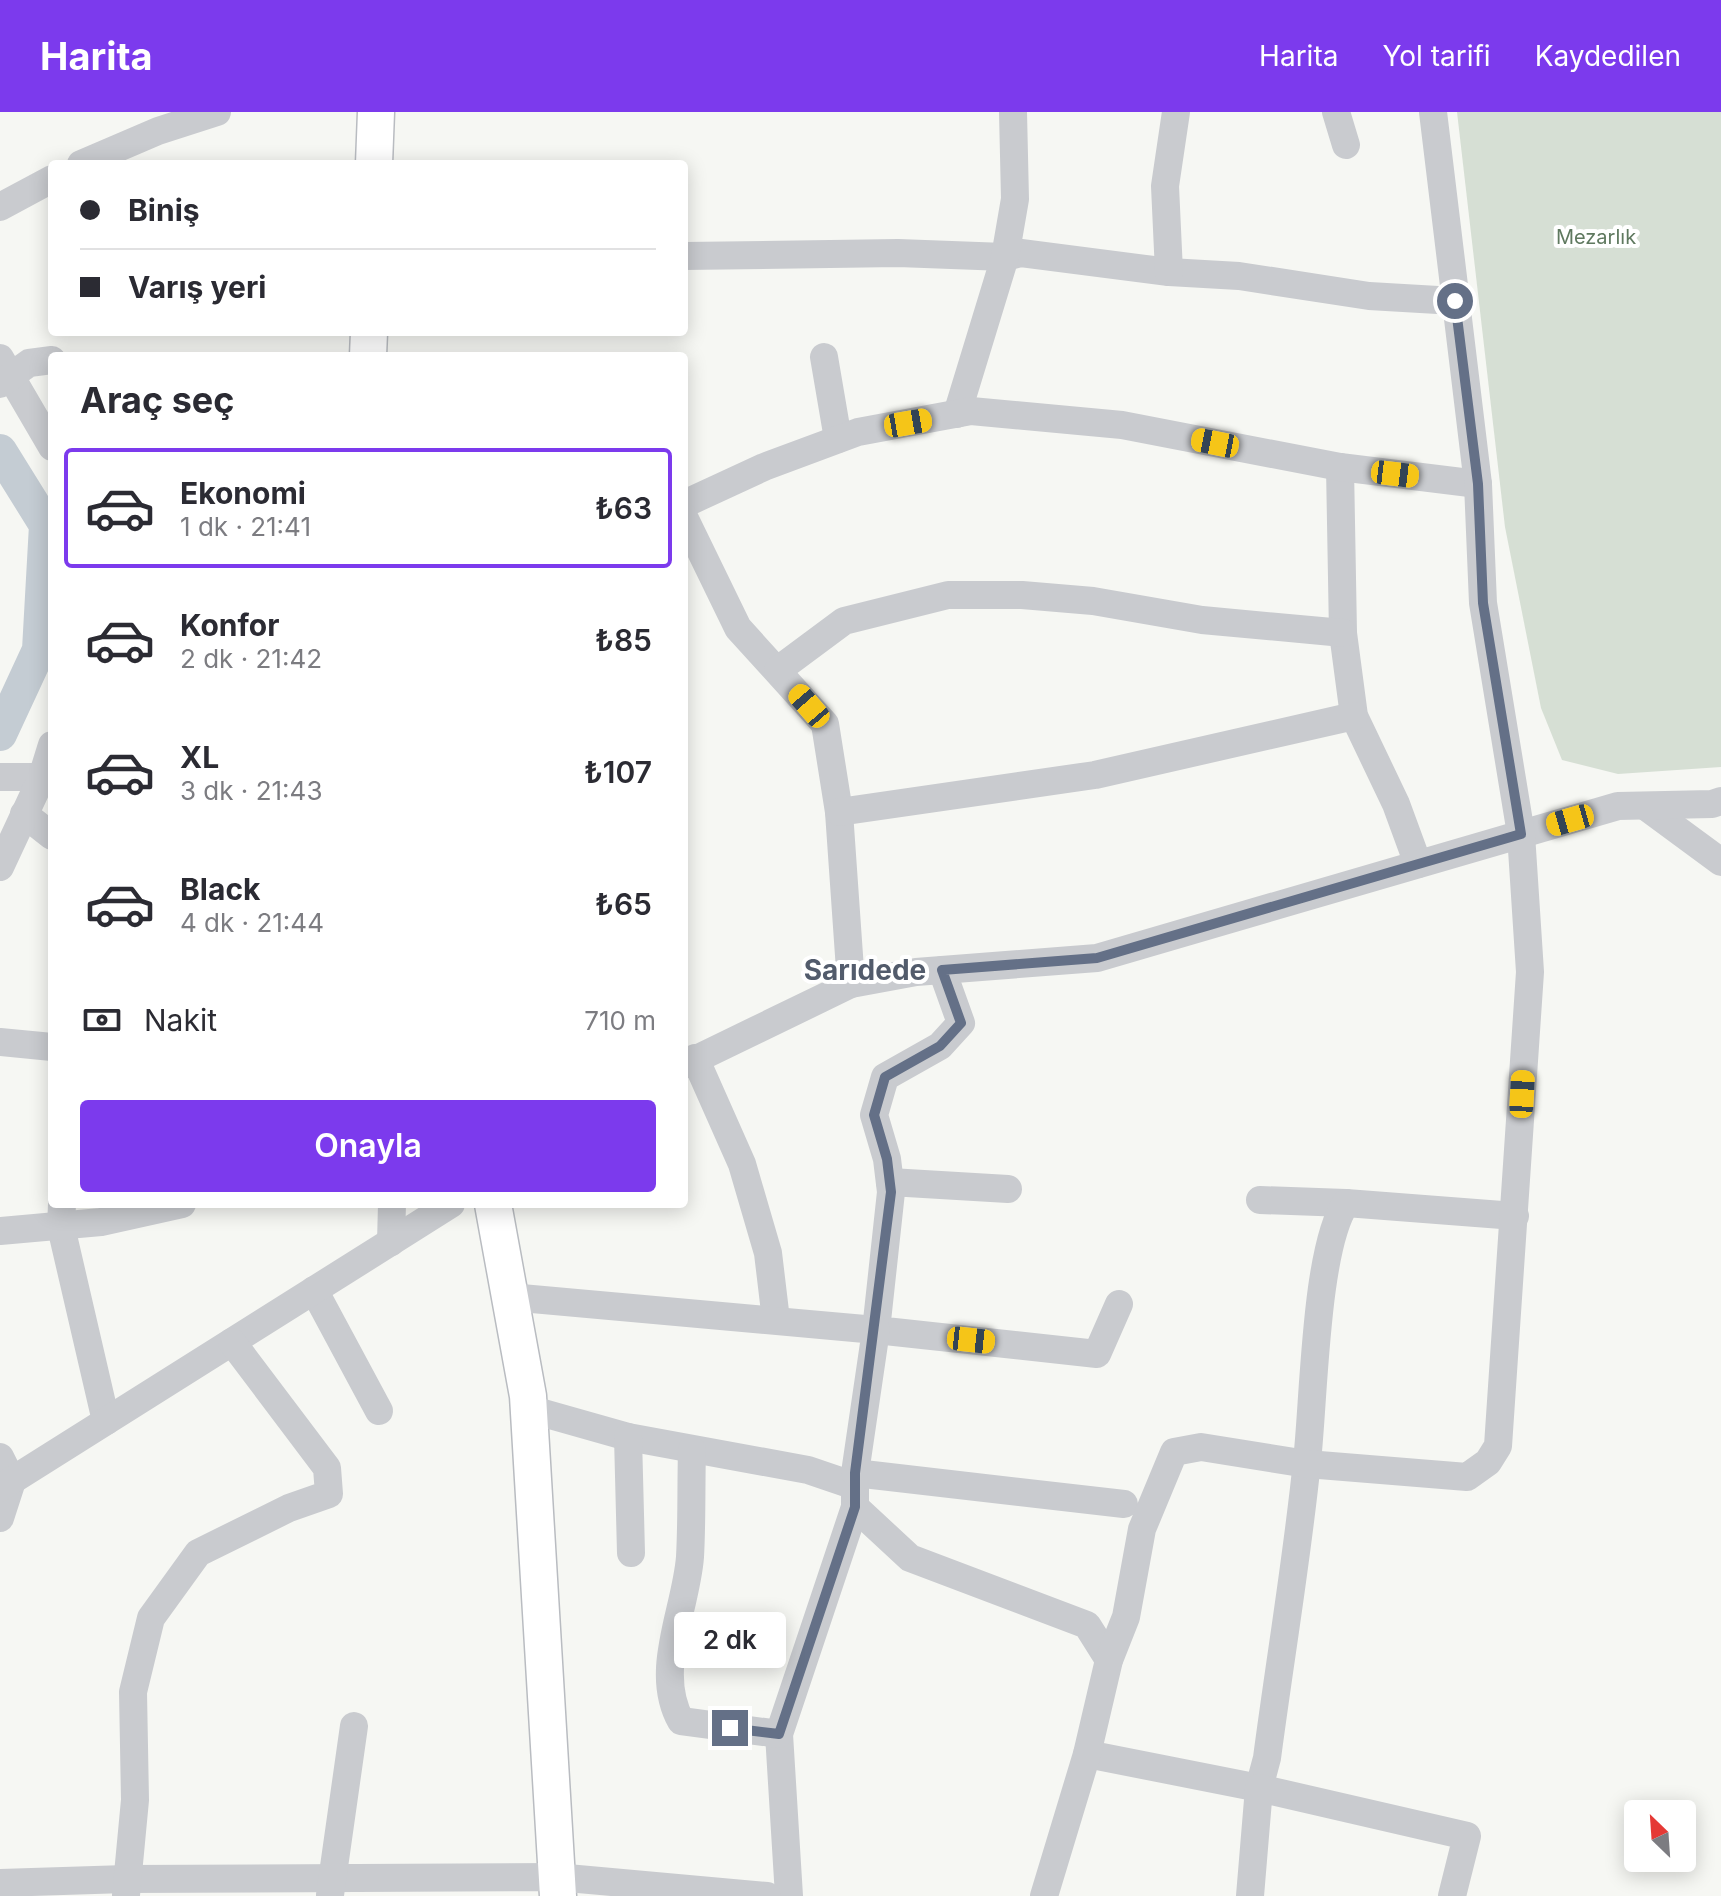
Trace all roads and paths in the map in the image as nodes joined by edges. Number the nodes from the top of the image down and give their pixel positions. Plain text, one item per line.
1 (217, 112) edge
2 (376, 112) edge
3 (1013, 112) edge
4 (1176, 112) edge
5 (1336, 112) edge
6 (1433, 112) edge
7 (1346, 145) dead end
8 (96, 160) edge
9 (374, 160) edge
10 (48, 181) edge
11 (0, 207) edge
12 (688, 256) edge
13 (1005, 257) junction
14 (1169, 272) junction
15 (1455, 301) junction
16 (824, 357) dead end
17 (48, 361) edge
18 (3, 372) edge
19 (957, 414) junction
20 (838, 439) junction
21 (48, 441) edge
22 (1340, 467) junction
23 (1478, 484) junction
24 (688, 502) edge
25 (688, 525) edge
26 (1343, 633) junction
27 (778, 670) junction
28 (1354, 716) junction
29 (0, 777) edge
30 (47, 777) edge
31 (1721, 801) edge
32 (1645, 806) junction
33 (839, 812) junction
34 (24, 814) junction
35 (48, 833) edge
36 (1521, 834) junction
37 (1721, 862) edge
38 (1418, 864) junction
39 (0, 867) edge
40 (942, 970) junction
41 (851, 984) junction
42 (0, 1042) edge
43 (48, 1047) edge
44 (690, 1062) edge
45 (890, 1182) junction
46 (1008, 1189) dead end
47 (1260, 1200) dead end
48 (1346, 1203) junction
49 (138, 1208) edge
50 (392, 1208) edge
51 (445, 1208) edge
52 (494, 1208) edge
53 (62, 1215) edge
54 (1515, 1216) junction
55 (0, 1231) edge
56 (391, 1242) junction
57 (314, 1290) junction
58 (510, 1297) junction
59 (1119, 1304) dead end
60 (776, 1320) junction
61 (876, 1330) junction
62 (232, 1342) junction
63 (529, 1409) junction
64 (379, 1411) dead end
65 (106, 1421) junction
66 (628, 1437) junction
67 (692, 1450) junction
68 (1307, 1464) junction
69 (4, 1475) edge
70 (855, 1489) junction
71 (1124, 1504) dead end
72 (0, 1518) edge
73 (631, 1553) dead end
74 (1109, 1660) junction
75 (354, 1726) dead end
76 (779, 1734) junction
77 (1087, 1754) junction
78 (1259, 1788) junction
79 (0, 1883) edge
80 (332, 1887) edge
81 (557, 1887) edge
82 (126, 1888) edge
83 (767, 1896) edge
84 (789, 1896) edge
85 (1044, 1896) edge
86 (1250, 1896) edge
87 (1452, 1896) edge

1 - 8 street
2 - 9 main road
3 - 13 street
4 - 14 street
5 - 7 street
6 - 15 street
10 - 11 street
12 - 13 street
13 - 14 street
13 - 19 street
14 - 15 street
15 - 23 street
16 - 20 street
17 - 18 street
18 - 21 street
19 - 20 street
19 - 22 street
20 - 24 street
22 - 23 street
22 - 26 street
23 - 36 street
25 - 27 street
26 - 27 street
26 - 28 street
27 - 33 street
28 - 33 street
28 - 38 street
29 - 30 street
30 - 34 street
31 - 32 street
32 - 36 street
32 - 37 street
33 - 41 street
34 - 35 street
34 - 39 street
36 - 38 street
36 - 54 street
38 - 40 street
40 - 41 street
40 - 45 street
41 - 44 street
42 - 43 street
44 - 60 street
45 - 46 street
45 - 61 street
47 - 48 street
48 - 54 street
48 - 68 street
49 - 53 street
50 - 56 street
51 - 56 street
52 - 58 main road
53 - 55 street
53 - 65 street
54 - 68 street
56 - 57 street
57 - 62 street
57 - 64 street
58 - 60 street
58 - 63 main road
59 - 61 street
60 - 61 street
61 - 70 street
62 - 65 street
62 - 82 street
63 - 66 street
63 - 81 main road
65 - 69 street
66 - 67 street
66 - 73 street
67 - 70 street
67 - 76 street
68 - 74 street
68 - 78 street
69 - 72 street
70 - 71 street
70 - 74 street
70 - 76 street
74 - 77 street
75 - 80 street
76 - 84 street
77 - 78 street
77 - 85 street
78 - 86 street
78 - 87 street
79 - 82 street
80 - 81 street
80 - 82 street
81 - 83 street

